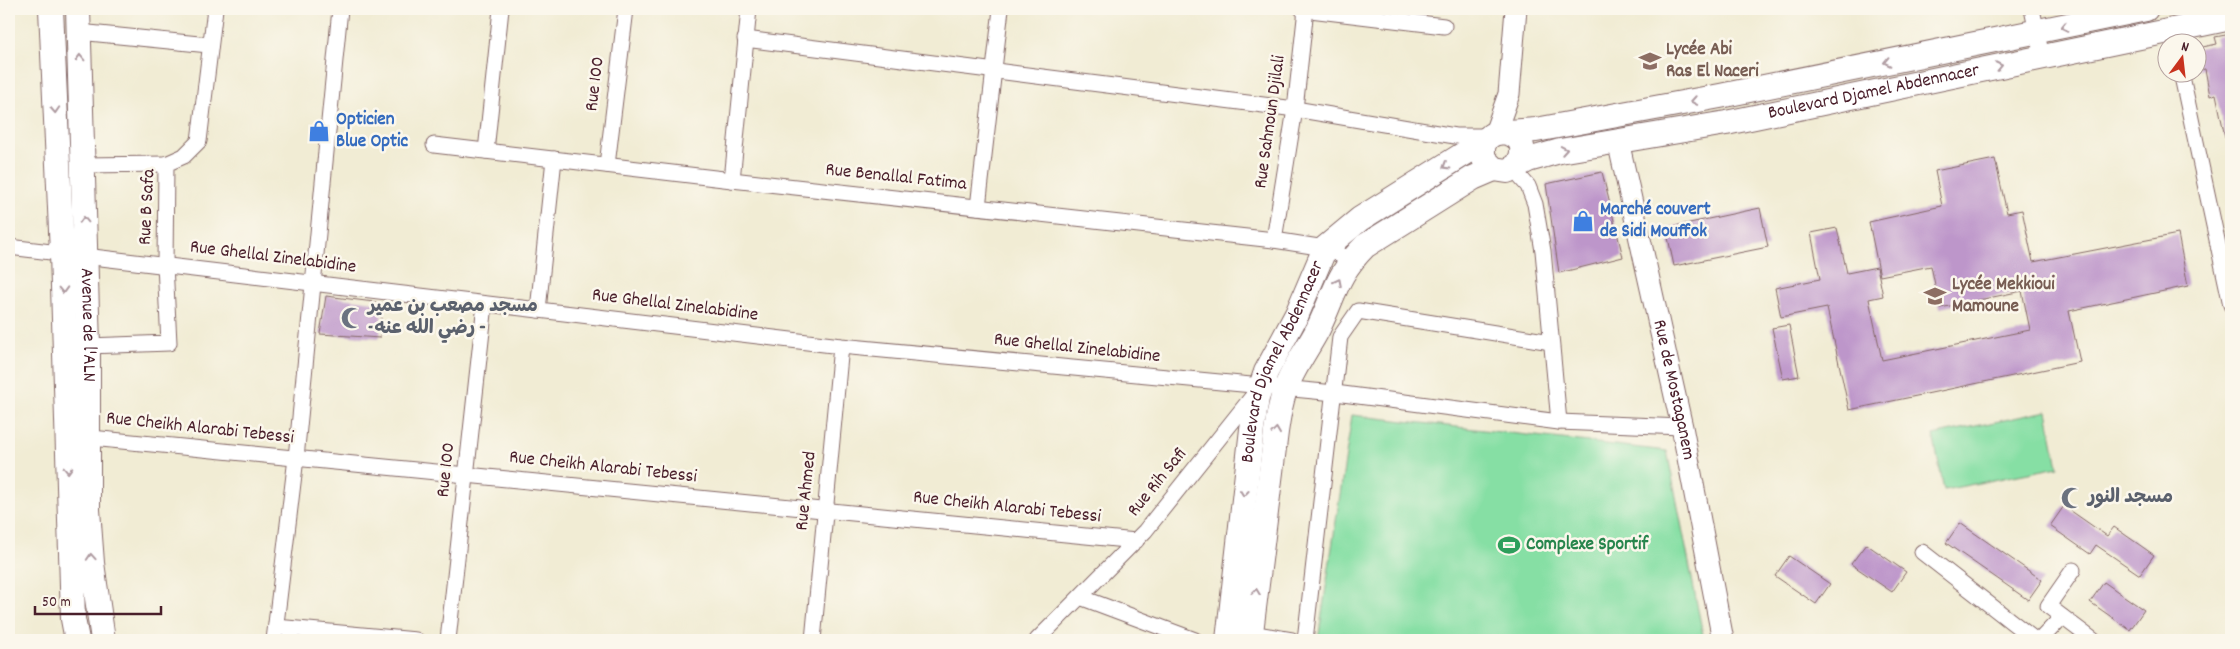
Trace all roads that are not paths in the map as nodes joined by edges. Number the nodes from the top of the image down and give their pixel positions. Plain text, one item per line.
1 (51, 9) edge
2 (215, 9) edge
3 (340, 9) edge
4 (501, 9) edge
5 (626, 9) edge
6 (749, 9) edge
7 (1001, 9) edge
8 (1302, 9) edge
9 (1306, 9) edge
10 (1516, 9) edge
11 (2032, 9) edge
12 (2146, 9) edge
13 (2231, 18) edge
14 (78, 20) edge
15 (1444, 26) dead end
16 (2182, 27) edge
17 (2036, 33) junction
18 (745, 39) junction
19 (209, 45) junction
20 (1930, 54) junction
21 (2042, 57) junction
22 (994, 71) junction
23 (1821, 76) junction
24 (1935, 80) junction
25 (2183, 82) edge
26 (1772, 86) junction
27 (1720, 96) junction
28 (1829, 102) junction
29 (1295, 109) junction
30 (1777, 113) junction
31 (1726, 123) junction
32 (1502, 136) junction
33 (1618, 141) junction
34 (434, 145) dead end
35 (486, 151) junction
36 (554, 159) junction
37 (166, 164) junction
38 (606, 165) junction
39 (82, 166) junction
40 (1508, 167) junction
41 (732, 180) junction
42 (978, 207) junction
43 (1274, 240) junction
44 (9, 247) edge
45 (1325, 248) junction
46 (62, 253) junction
47 (85, 256) junction
48 (1351, 260) junction
49 (165, 265) junction
50 (314, 283) junction
51 (485, 304) junction
52 (2231, 304) edge
53 (538, 310) junction
54 (1552, 342) junction
55 (88, 346) junction
56 (841, 346) junction
57 (1260, 387) junction
58 (1285, 390) junction
59 (1335, 393) junction
60 (1559, 422) junction
61 (1682, 427) junction
62 (78, 437) junction
63 (296, 458) junction
64 (466, 475) junction
65 (825, 510) junction
66 (1136, 541) junction
67 (1922, 552) dead end
68 (2073, 570) dead end
69 (1080, 597) junction
70 (2062, 617) junction
71 (275, 633) edge
72 (1251, 636) edge
73 (77, 640) edge
74 (103, 640) edge
75 (416, 640) edge
76 (448, 640) edge
77 (812, 640) edge
78 (1037, 640) edge
79 (1194, 640) edge
80 (1228, 640) edge
81 (1292, 640) edge
82 (1305, 640) edge
83 (1724, 640) edge
84 (2035, 640) edge
85 (2040, 640) edge
86 (2093, 640) edge

1 -> 46 main road, Avenue de l'ALN
2 - 19 street, Rue B Safa
3 - 50 street
4 - 35 street
5 - 38 street, Rue 100
6 - 18 street
7 - 22 street
8 - 9 street
9 - 15 street
9 - 29 street, Rue Sahnoun Djilali
10 - 32 street
11 - 17 street
12 -> 17 main road, Boulevard Djamel Abdennacer
13 - 16 main road, Boulevard Djamel Abdennacer
14 - 19 street
39 -> 14 main road, Avenue de l'ALN
16 - 21 main road, Boulevard Djamel Abdennacer
17 - 20 main road, Boulevard Djamel Abdennacer
17 - 21 street
18 - 22 street
18 - 41 street
19 - 37 street, Rue B Safa
20 -> 23 main road, Boulevard Djamel Abdennacer
20 - 24 main road
24 -> 21 main road, Boulevard Djamel Abdennacer
22 - 29 street
22 - 42 street
23 - 26 main road, Boulevard Djamel Abdennacer
23 - 28 main road
24 - 28 main road, Boulevard Djamel Abdennacer
25 - 52 street
26 - 27 main road, Boulevard Djamel Abdennacer
26 - 30 main road
27 - 31 main road
27 -> 32 main road, Boulevard Djamel Abdennacer
28 - 30 main road, Boulevard Djamel Abdennacer
29 - 32 street
29 - 43 street, Rue Sahnoun Djilali
30 - 31 main road, Boulevard Djamel Abdennacer
31 - 33 main road, Boulevard Djamel Abdennacer
32 - 40 main road
32 - 40 main road
32 -> 45 main road, Boulevard Djamel Abdennacer
40 -> 33 main road, Boulevard Djamel Abdennacer
33 - 61 street, Rue de Mostaganem
34 - 35 street, Rue Benallal Fatima
35 - 36 street, Rue Benallal Fatima
36 - 38 street, Rue Benallal Fatima
36 - 53 street
37 - 39 street
37 - 49 street, Rue B Safa
38 - 41 street, Rue Benallal Fatima
47 -> 39 main road, Avenue de l'ALN
40 - 48 main road, Boulevard Djamel Abdennacer
40 - 54 street
41 - 42 street, Rue Benallal Fatima
42 - 43 street, Rue Benallal Fatima
43 - 45 street, Rue Benallal Fatima
44 - 46 street, Rue Ghellal Zinelabidine
45 - 48 street, Rue Benallal Fatima
45 - 57 main road, Boulevard Djamel Abdennacer
46 - 47 street, Rue Ghellal Zinelabidine
46 -> 62 main road, Avenue de l'ALN
47 - 49 street, Rue Ghellal Zinelabidine
47 - 55 main road, Avenue de l'ALN
58 -> 48 main road, Boulevard Djamel Abdennacer
49 - 50 street, Rue Ghellal Zinelabidine
49 - 55 street, Rue B Safa
50 - 51 street, Rue Ghellal Zinelabidine
50 - 63 street
51 - 53 street, Rue Ghellal Zinelabidine
51 - 64 street, Rue 100
53 - 56 street, Rue Ghellal Zinelabidine
54 - 59 street
54 - 60 street
55 - 62 main road, Avenue de l'ALN
56 - 57 street, Rue Ghellal Zinelabidine
56 - 65 street, Rue Ahmed
57 - 58 street, Rue Ghellal Zinelabidine
57 - 66 street, Rue Rih Safi
57 -> 80 main road, Boulevard Djamel Abdennacer
58 - 59 street, Rue Ghellal Zinelabidine
72 -> 58 main road, Boulevard Djamel Abdennacer
59 - 60 street, Rue Ghellal Zinelabidine
59 - 82 street
60 - 61 street, Rue Ghellal Zinelabidine
61 - 83 street, Rue de Mostaganem
62 - 63 street, Rue Cheikh Alarabi Tebessi
62 -> 73 main road, Avenue de l'ALN
74 -> 62 main road, Avenue de l'ALN
63 - 64 street, Rue Cheikh Alarabi Tebessi
63 - 71 street
64 - 65 street, Rue Cheikh Alarabi Tebessi
64 - 76 street, Rue 100
65 - 66 street, Rue Cheikh Alarabi Tebessi
65 - 77 street, Rue Ahmed
66 - 69 street, Rue Rih Safi
67 - 84 street
68 - 70 street
69 - 78 street, Rue Rih Safi
69 - 79 street
70 - 85 street
70 - 86 street
71 - 75 street
72 - 81 street

